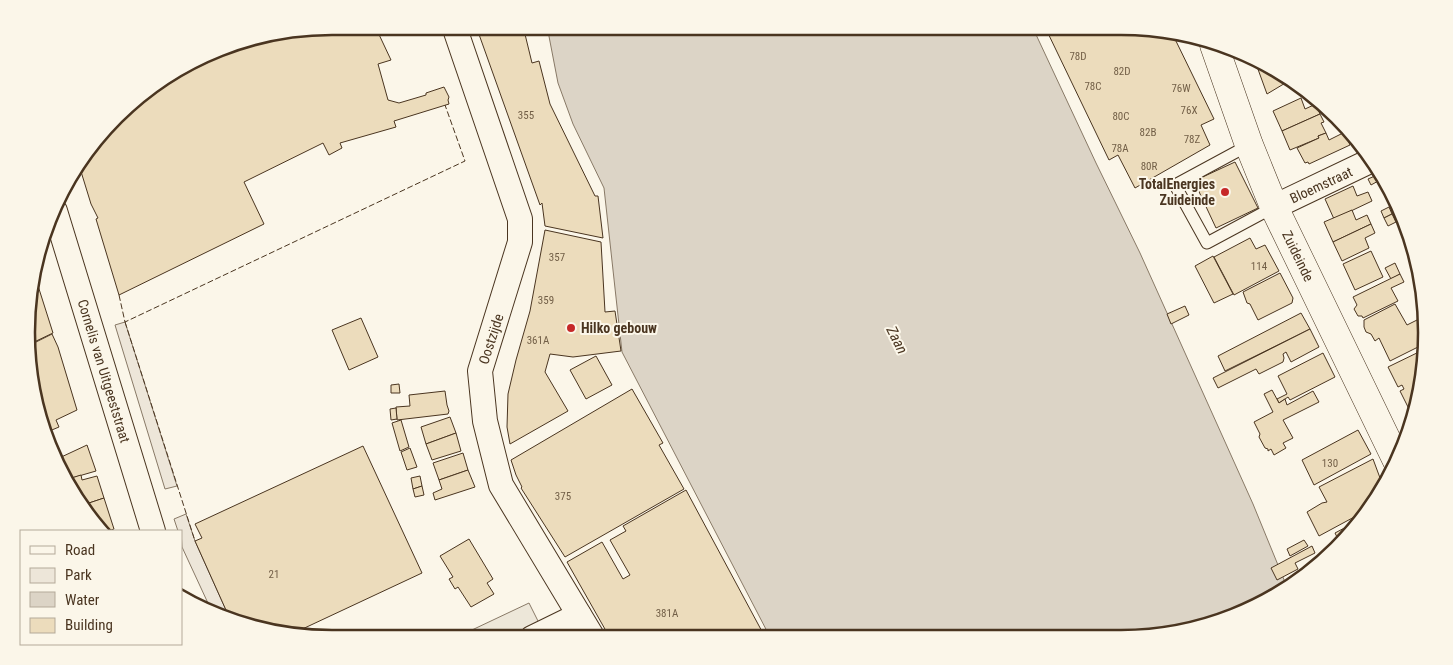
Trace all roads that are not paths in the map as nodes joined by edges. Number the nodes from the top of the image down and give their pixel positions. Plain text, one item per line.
1 (457, 35) edge
2 (1216, 51) edge
3 (1249, 145) junction
4 (1365, 163) edge
5 (1274, 207) junction
6 (58, 218) edge
7 (1392, 452) edge
8 (152, 530) edge
9 (579, 614) junction
10 (548, 630) edge
11 (588, 630) edge

1 - 9 street, Oostzijde
2 - 3 street, Zuideinde
3 - 5 street, Zuideinde
3 - 5 lane
4 - 5 street, Bloemstraat
5 - 7 street, Zuideinde
6 - 8 street, Cornelis van Uitgeeststraat
9 - 10 street
9 - 11 street, Oostzijde

